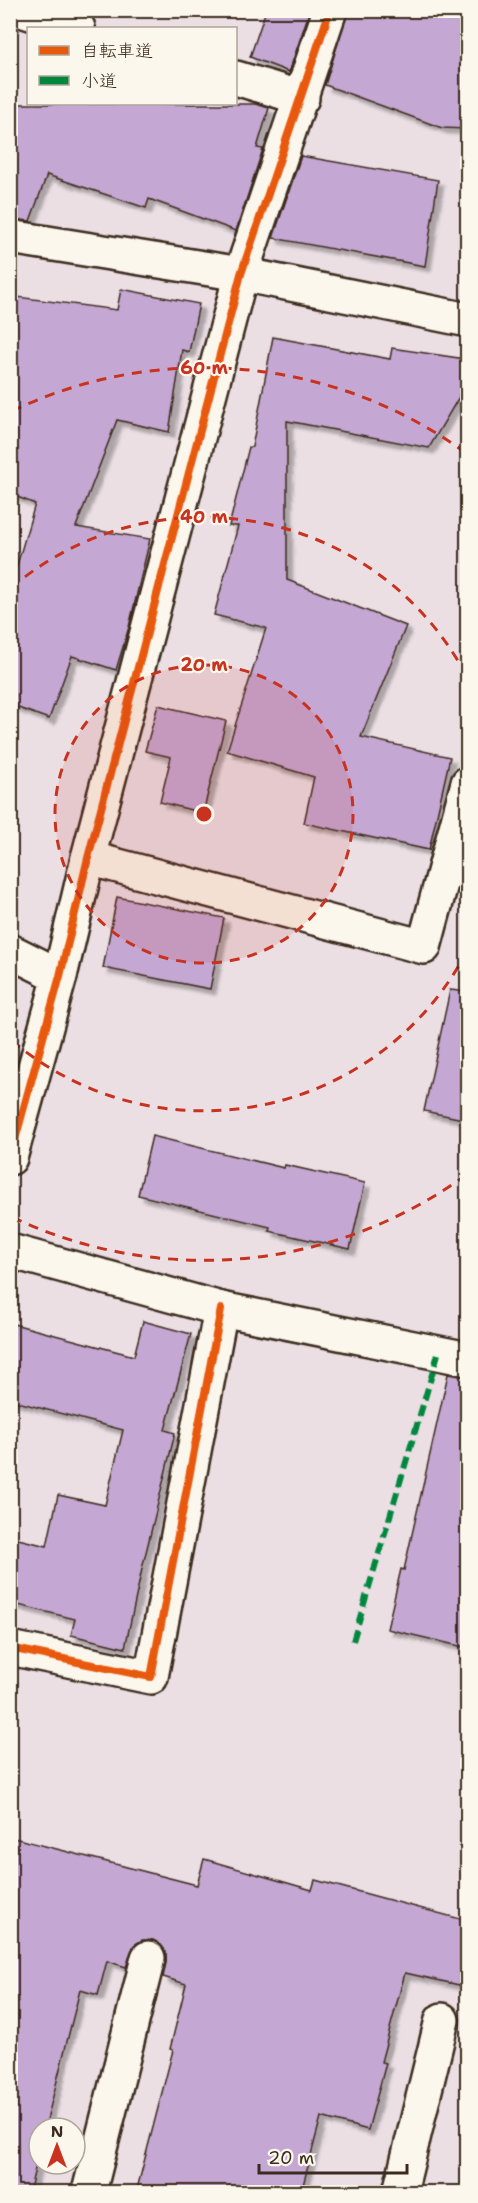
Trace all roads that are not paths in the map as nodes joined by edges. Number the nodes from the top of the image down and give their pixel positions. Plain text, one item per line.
1 (20, 10) edge
2 (330, 10) edge
3 (75, 27) edge
4 (10, 32) edge
5 (237, 78) edge
6 (302, 98) junction
7 (10, 237) edge
8 (241, 274) junction
9 (468, 320) edge
10 (468, 783) edge
11 (88, 858) junction
12 (10, 951) edge
13 (60, 976) junction
14 (10, 1158) edge
15 (10, 1251) edge
16 (221, 1309) junction
17 (468, 1359) edge
18 (10, 1648) edge
19 (148, 1958) dead end
20 (442, 2020) dead end
21 (89, 2193) edge
22 (400, 2193) edge

1 - 3 street
1 - 4 street
2 - 6 street
5 - 6 street
6 - 8 street
7 - 8 street
8 - 9 street
8 - 11 street
10 - 11 street
11 - 13 street
12 - 13 street
13 - 14 street
15 - 16 street
16 - 17 street
16 - 18 street
19 - 21 street
20 - 22 street

